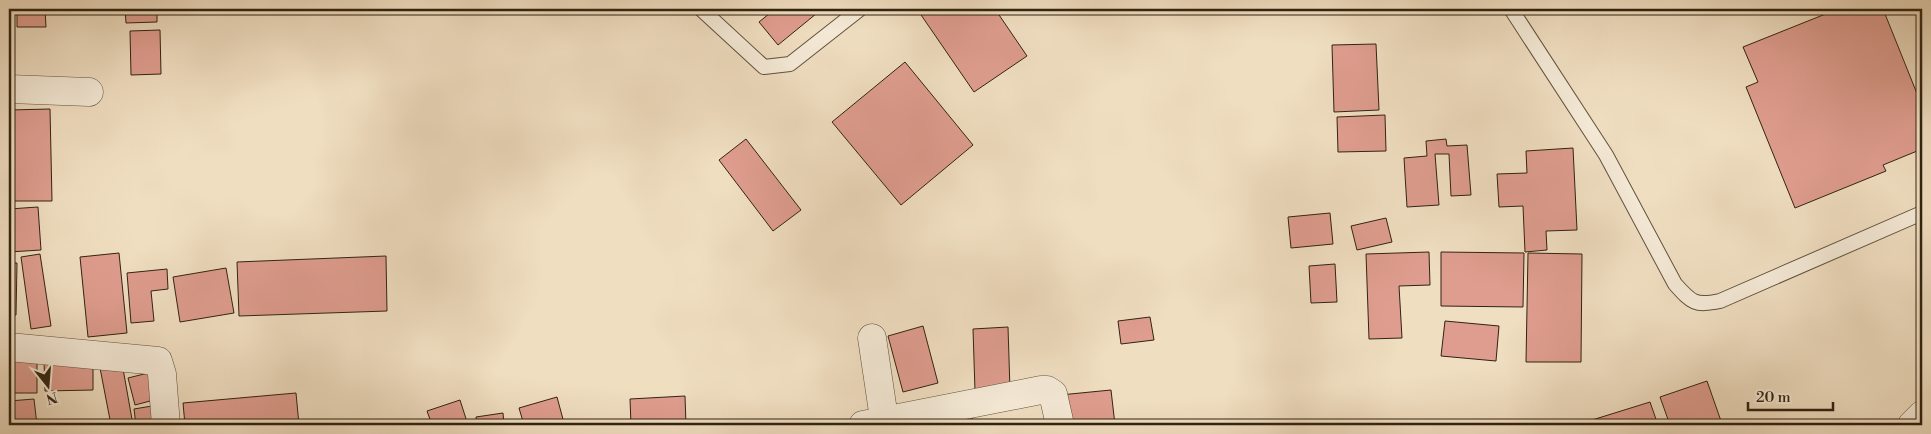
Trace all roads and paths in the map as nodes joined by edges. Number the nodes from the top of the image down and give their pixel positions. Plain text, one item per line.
1 (701, 9) edge
2 (860, 9) edge
3 (1511, 9) edge
4 (9, 90) edge
5 (89, 92) dead end
6 (1922, 213) edge
7 (872, 338) dead end
8 (9, 347) edge
9 (1922, 415) edge
10 (877, 424) edge
11 (166, 425) edge
12 (1060, 425) edge
13 (1912, 425) edge

1 - 2 lane
3 - 6 lane
4 - 5 street
7 - 10 street
8 - 11 street
9 - 13 street
10 - 12 street

